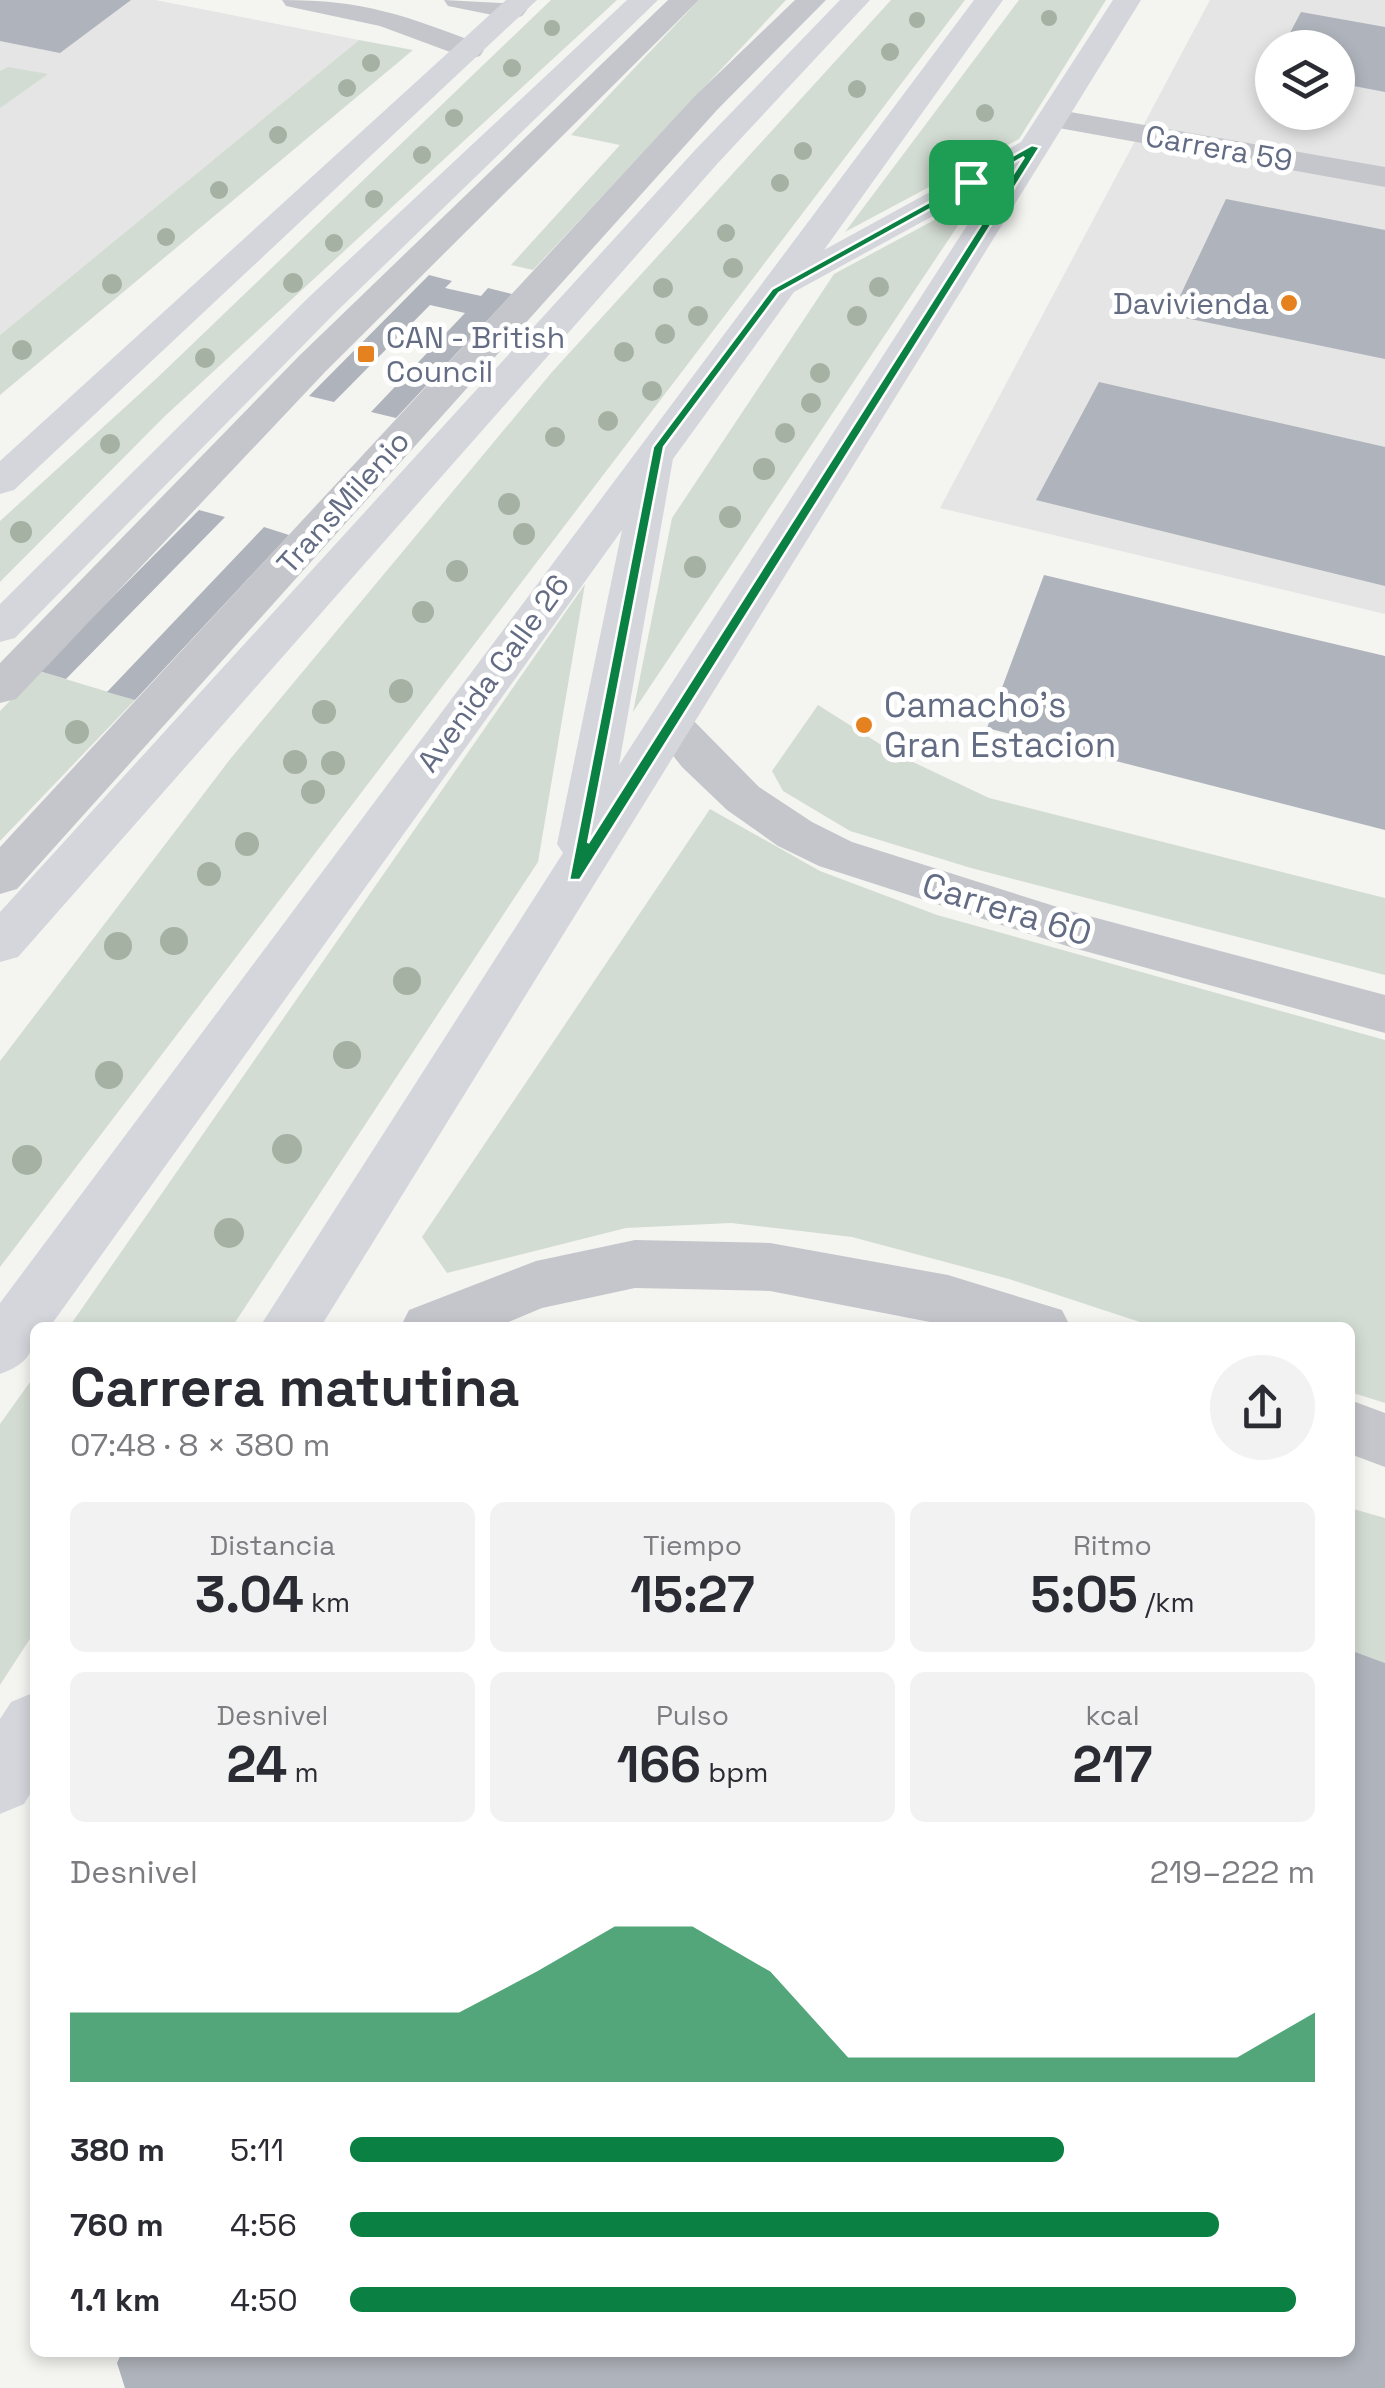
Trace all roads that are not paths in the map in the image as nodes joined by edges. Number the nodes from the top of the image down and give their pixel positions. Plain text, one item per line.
1 (296, 0) edge
2 (458, 0) edge
3 (644, 0) edge
4 (685, 0) edge
5 (812, 0) edge
6 (856, 0) edge
7 (990, 0) edge
8 (1127, 0) edge
9 (517, 5) edge
10 (469, 50) junction
11 (1044, 132) junction
12 (1385, 177) edge
13 (776, 291) junction
14 (89, 400) junction
15 (0, 445) edge
16 (658, 447) junction
17 (0, 482) edge
18 (0, 628) edge
19 (0, 689) edge
20 (670, 724) junction
21 (574, 876) junction
22 (0, 877) edge
23 (0, 944) edge
24 (1385, 1014) edge
25 (292, 1322) edge
26 (445, 1322) edge
27 (1023, 1322) edge
28 (0, 1349) edge
29 (1355, 1430) edge
30 (1385, 1440) edge
31 (30, 1733) edge
32 (0, 1780) edge

1 - 10 street
2 - 9 street
3 - 18 main road
4 - 19 street
5 - 22 street, TransMilenio
6 - 23 main road
7 - 13 main road, Avenida Calle 26
8 - 11 main road
9 - 10 main road
10 - 14 main road
11 - 12 street, Carrera 59
11 - 13 main road
11 - 20 main road
13 - 16 main road, Avenida Calle 26
14 - 15 main road
14 - 17 main road
16 - 21 main road
16 - 28 main road, Avenida Calle 26
20 - 21 main road
20 - 24 street, Carrera 60
21 - 25 main road
26 - 27 street
29 - 30 street
31 - 32 main road

